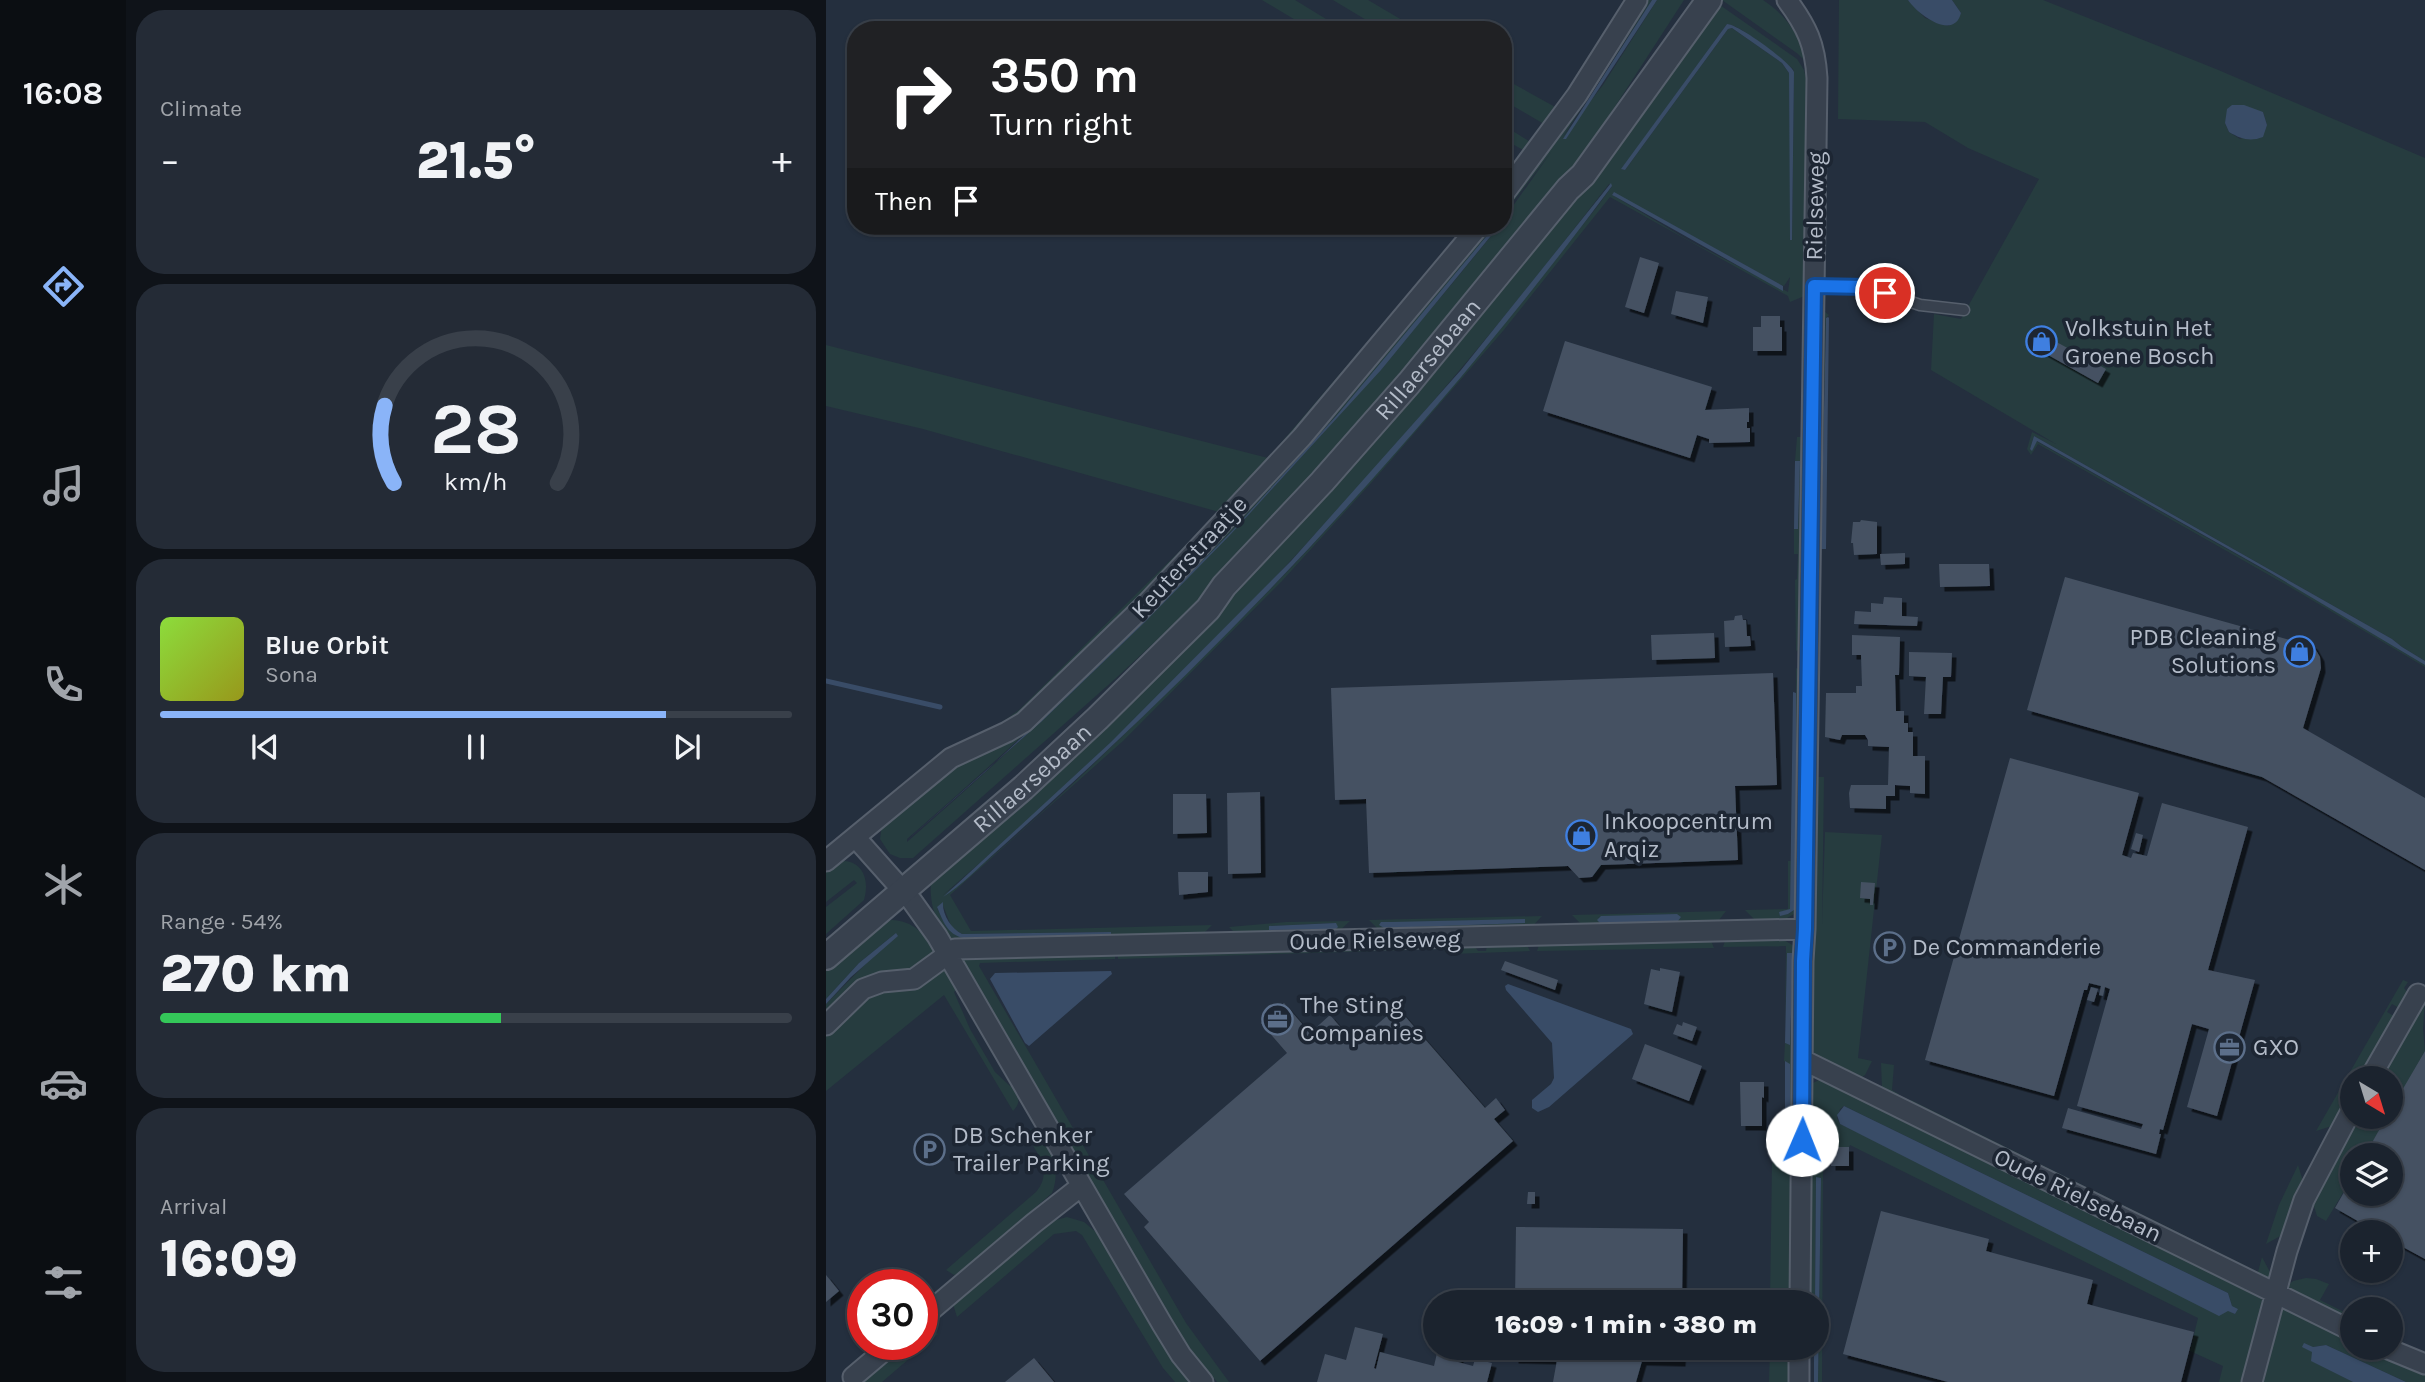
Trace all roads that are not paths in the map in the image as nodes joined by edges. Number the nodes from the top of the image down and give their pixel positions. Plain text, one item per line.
1 (1637, 0) edge
2 (1690, 0) edge
3 (1709, 0) edge
4 (1787, 0) edge
5 (1512, 183) edge
6 (1568, 189) junction
7 (1471, 235) edge
8 (1814, 286) junction
9 (1964, 310) dead end
10 (855, 837) junction
11 (826, 861) edge
12 (899, 887) junction
13 (1805, 929) junction
14 (826, 937) edge
15 (946, 953) junction
16 (826, 957) edge
17 (2418, 994) dead end
18 (826, 1026) edge
19 (1803, 1060) junction
20 (2377, 1066) edge
21 (2341, 1129) edge
22 (1080, 1187) junction
23 (1800, 1290) edge
24 (2276, 1293) junction
25 (938, 1304) edge
26 (2340, 1325) edge
27 (2403, 1355) edge
28 (873, 1360) edge
29 (1799, 1360) edge
30 (2425, 1364) edge
31 (853, 1377) dead end
32 (1203, 1382) edge
33 (1799, 1382) edge
34 (2252, 1382) edge

1 - 5 street
2 - 6 street, Rillaersebaan
3 - 6 street, Rillaersebaan
4 - 8 street, Rielseweg
6 - 12 street, Rillaersebaan
7 - 10 street, Keuterstraatje
8 - 9 lane
8 - 13 street, Rielseweg
10 - 11 street, Keuterstraatje
10 - 12 street
12 - 14 street, Rillaersebaan
12 - 15 street
12 - 16 street, Rillaersebaan
13 - 15 street, Oude Rielseweg
13 - 19 street, Rielseweg
15 - 18 street
15 - 22 street
17 - 20 street
19 - 23 street, Rielseweg
19 - 24 street, Oude Rielsebaan
21 - 24 street
22 - 25 street
22 - 32 street
24 - 26 street, Oude Rielsebaan
24 - 34 street
27 - 30 street
28 - 31 street
29 - 33 street

